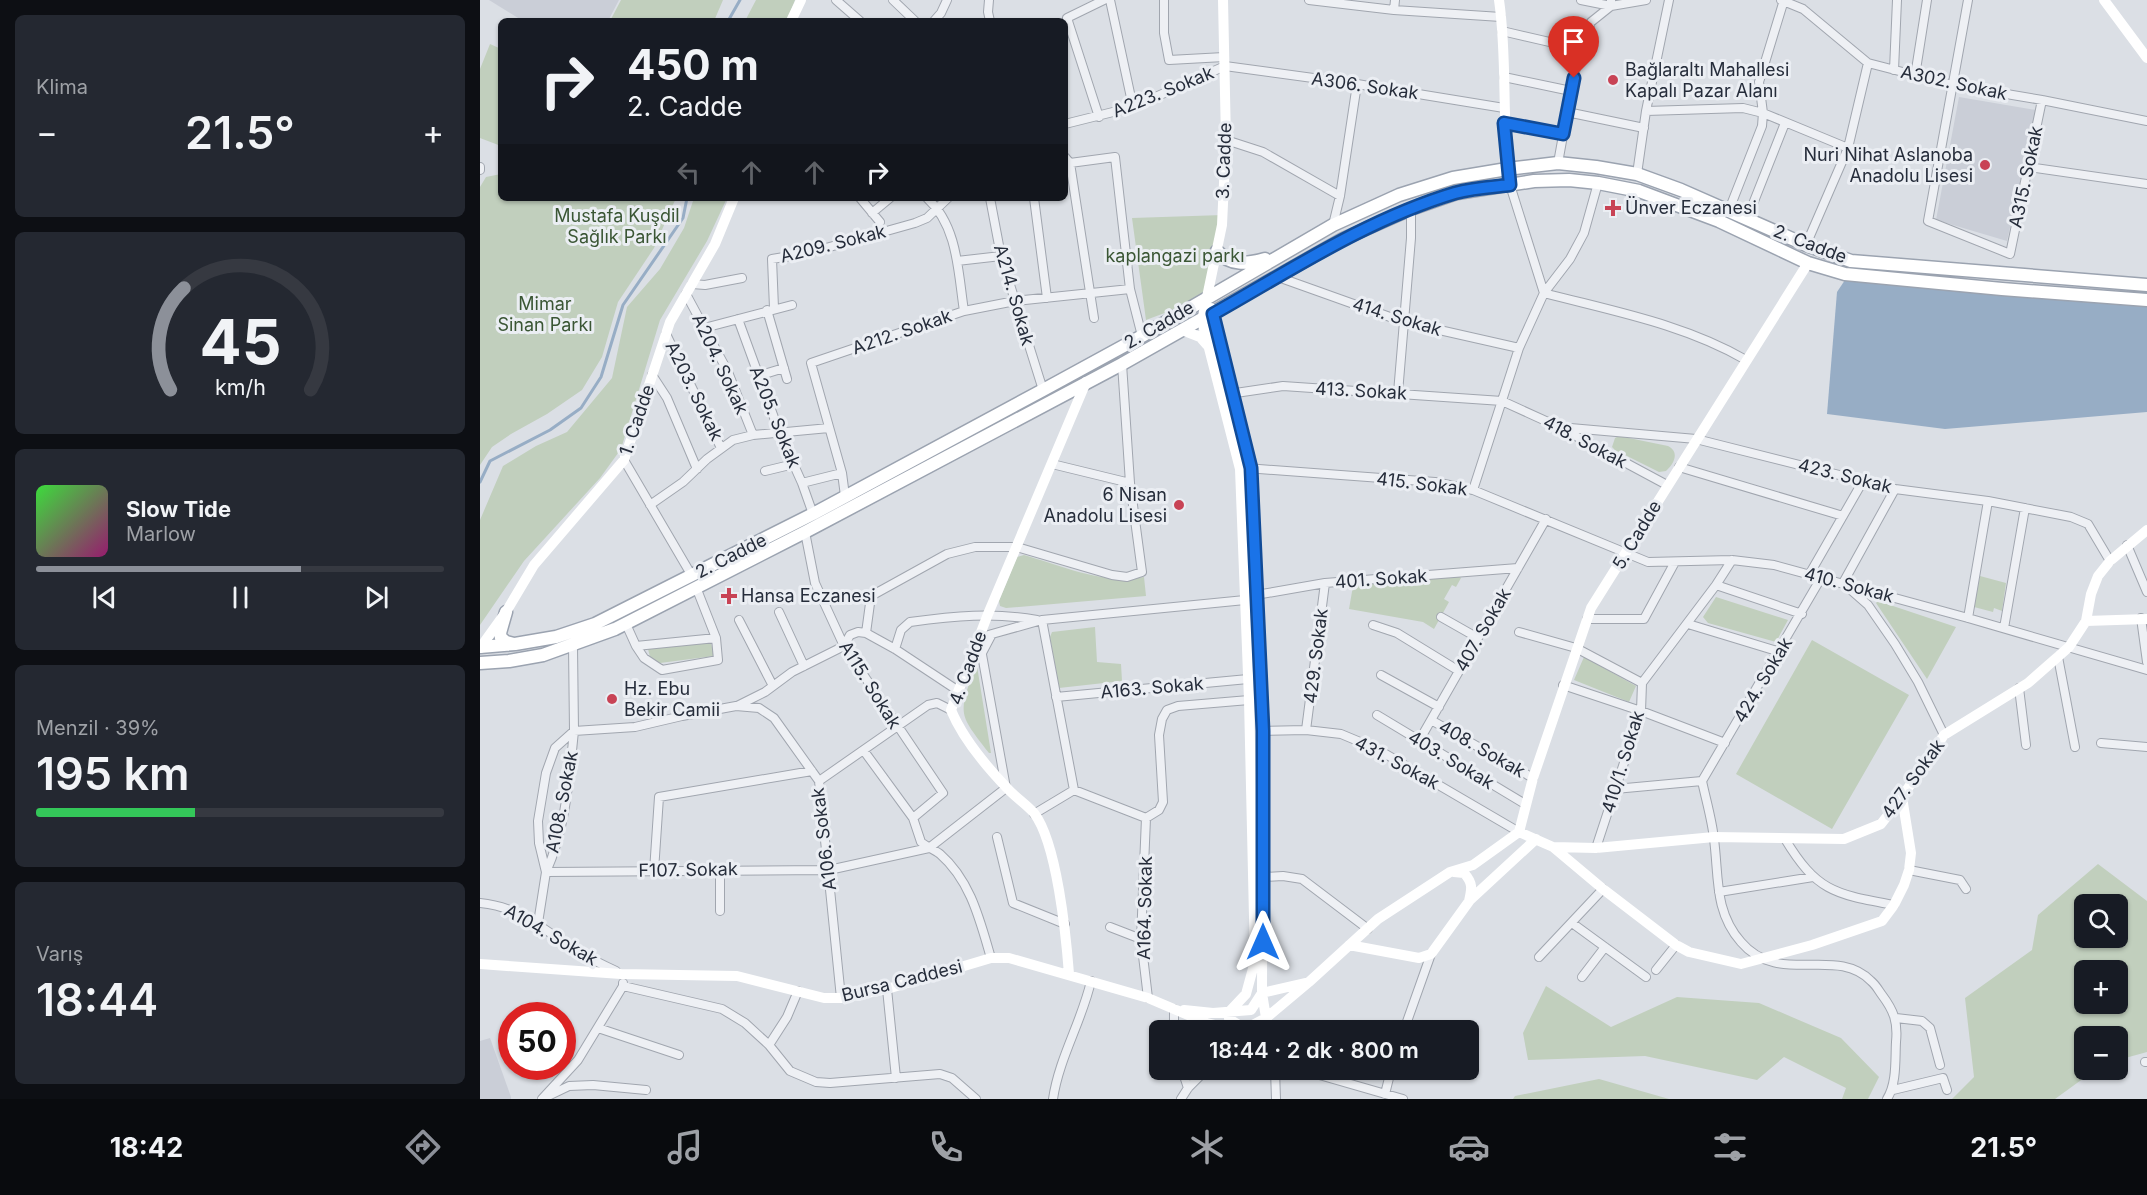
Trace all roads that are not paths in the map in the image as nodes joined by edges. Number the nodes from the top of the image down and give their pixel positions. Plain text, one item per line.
1 (801, 0) edge
2 (836, 0) edge
3 (893, 0) edge
4 (947, 0) edge
5 (989, 0) edge
6 (1104, 0) edge
7 (1110, 0) edge
8 (1164, 0) edge
9 (1223, 0) edge
10 (1309, 0) edge
11 (1395, 0) edge
12 (1499, 0) edge
13 (1581, 0) edge
14 (1646, 0) edge
15 (1669, 0) edge
16 (1784, 0) edge
17 (1897, 0) edge
18 (1927, 0) edge
19 (1968, 0) edge
20 (2104, 0) edge
21 (1611, 3) edge
22 (1394, 10) junction
23 (1502, 17) junction
24 (793, 18) edge
25 (857, 18) edge
26 (912, 18) edge
27 (937, 18) edge
28 (989, 18) edge
29 (1067, 18) edge
30 (1068, 21) edge
31 (1502, 31) junction
32 (1580, 49) junction
33 (2147, 58) edge
34 (1225, 62) junction
35 (1868, 63) junction
36 (1894, 70) junction
37 (1915, 76) junction
38 (1504, 77) junction
39 (1357, 84) junction
40 (1953, 86) junction
41 (1571, 91) junction
42 (2042, 100) junction
43 (1133, 107) junction
44 (1504, 108) junction
45 (1646, 111) junction
46 (1567, 112) junction
47 (1763, 113) junction
48 (1099, 117) junction
49 (2147, 121) edge
50 (1068, 122) edge
51 (1504, 123) junction
52 (1785, 123) junction
53 (1644, 128) junction
54 (1563, 134) junction
55 (1226, 140) junction
56 (1848, 148) junction
57 (1068, 160) edge
58 (1558, 164) junction
59 (2029, 167) junction
60 (1508, 169) junction
61 (1637, 174) junction
62 (1598, 183) junction
63 (2147, 184) edge
64 (1510, 185) junction
65 (1340, 196) junction
66 (733, 201) edge
67 (862, 201) edge
68 (886, 201) edge
69 (930, 201) edge
70 (945, 201) edge
71 (991, 201) edge
72 (1034, 201) edge
73 (938, 208) junction
74 (1411, 209) junction
75 (1729, 210) junction
76 (872, 213) junction
77 (1747, 219) junction
78 (880, 222) dead end
79 (1333, 225) junction
80 (1806, 245) junction
81 (1216, 251) junction
82 (1001, 256) junction
83 (1278, 256) junction
84 (957, 261) junction
85 (1808, 262) junction
86 (1278, 277) junction
87 (742, 278) dead end
88 (2147, 285) edge
89 (689, 289) junction
90 (1130, 289) junction
91 (1544, 293) junction
92 (1090, 294) junction
93 (1207, 297) junction
94 (1047, 298) junction
95 (2147, 300) edge
96 (1015, 301) junction
97 (792, 305) dead end
98 (770, 309) junction
99 (964, 311) junction
100 (1213, 314) junction
101 (1094, 318) dead end
102 (738, 320) junction
103 (1202, 321) junction
104 (1404, 322) junction
105 (704, 328) junction
106 (1182, 330) junction
107 (666, 334) junction
108 (1142, 336) junction
109 (1209, 346) junction
110 (1519, 348) junction
111 (1746, 360) junction
112 (1122, 364) junction
113 (784, 368) junction
114 (652, 375) junction
115 (759, 376) junction
116 (787, 379) dead end
117 (1086, 382) junction
118 (1043, 390) junction
119 (1398, 393) junction
120 (1227, 394) junction
121 (1502, 401) junction
122 (1559, 427) junction
123 (829, 428) junction
124 (780, 434) junction
125 (753, 435) junction
126 (1696, 439) junction
127 (721, 448) junction
128 (624, 460) junction
129 (794, 464) junction
130 (1052, 464) junction
131 (1678, 467) junction
132 (1246, 468) junction
133 (697, 469) junction
134 (765, 471) dead end
135 (842, 473) junction
136 (1863, 481) junction
137 (802, 483) junction
138 (1130, 483) junction
139 (1667, 485) junction
140 (1895, 489) junction
141 (1473, 490) junction
142 (845, 496) junction
143 (1989, 501) junction
144 (650, 505) junction
145 (2025, 508) junction
146 (813, 514) junction
147 (1843, 516) junction
148 (1546, 519) junction
149 (2147, 530) edge
150 (805, 532) junction
151 (2127, 546) junction
152 (1017, 547) junction
153 (1627, 553) junction
154 (1732, 560) junction
155 (2110, 561) junction
156 (1675, 562) junction
157 (1518, 568) junction
158 (1809, 575) junction
159 (1821, 578) junction
160 (694, 581) junction
161 (1325, 583) junction
162 (1843, 583) junction
163 (1716, 585) junction
164 (2147, 592) edge
165 (1256, 595) junction
166 (1245, 600) junction
167 (506, 612) junction
168 (779, 612) dead end
169 (988, 614) junction
170 (1802, 614) junction
171 (1441, 617) dead end
172 (1968, 618) junction
173 (1587, 619) junction
174 (2144, 619) edge
175 (739, 620) dead end
176 (1042, 620) junction
177 (2086, 621) junction
178 (626, 624) junction
179 (1688, 624) junction
180 (1373, 625) dead end
181 (2004, 628) junction
182 (1519, 632) dead end
183 (866, 633) junction
184 (992, 634) junction
185 (716, 638) junction
186 (978, 638) junction
187 (1478, 638) junction
188 (515, 644) junction
189 (573, 646) junction
190 (636, 646) junction
191 (844, 646) junction
192 (480, 647) edge
193 (2069, 647) junction
194 (1576, 648) junction
195 (895, 649) junction
196 (1780, 651) junction
197 (982, 653) junction
198 (2058, 657) junction
199 (2147, 662) edge
200 (480, 663) edge
201 (804, 666) junction
202 (2147, 670) edge
203 (1459, 671) junction
204 (1382, 675) dead end
205 (1248, 679) junction
206 (1642, 683) junction
207 (1563, 685) junction
208 (772, 686) junction
209 (2019, 688) junction
210 (957, 690) junction
211 (1261, 691) junction
212 (1248, 696) junction
213 (1056, 697) junction
214 (736, 706) junction
215 (1438, 707) junction
216 (951, 710) junction
217 (1641, 711) junction
218 (1377, 715) dead end
219 (1431, 720) junction
220 (897, 727) junction
221 (1306, 730) junction
222 (1263, 731) junction
223 (574, 732) junction
224 (1944, 735) junction
225 (1419, 741) junction
226 (1725, 743) junction
227 (2101, 743) dead end
228 (2026, 745) dead end
229 (2074, 747) dead end
230 (2147, 747) edge
231 (864, 751) junction
232 (812, 771) junction
233 (1533, 778) junction
234 (819, 781) junction
235 (1702, 781) junction
236 (1006, 788) junction
237 (1616, 789) junction
238 (1074, 790) junction
239 (1902, 797) junction
240 (1525, 804) junction
241 (1034, 814) junction
242 (914, 818) junction
243 (1146, 818) junction
244 (1519, 832) junction
245 (997, 837) dead end
246 (1714, 837) junction
247 (1536, 839) junction
248 (1785, 839) junction
249 (1553, 847) junction
250 (928, 848) junction
251 (1596, 848) junction
252 (720, 870) junction
253 (829, 870) junction
254 (1909, 870) junction
255 (654, 871) junction
256 (546, 872) junction
257 (1450, 872) junction
258 (1263, 877) junction
259 (1813, 877) junction
260 (1603, 889) junction
261 (1966, 889) dead end
262 (1719, 892) junction
263 (1469, 901) junction
264 (480, 903) edge
265 (1894, 905) junction
266 (720, 911) dead end
267 (1572, 922) junction
268 (538, 923) junction
269 (1065, 924) junction
270 (1110, 927) dead end
271 (1368, 928) junction
272 (1141, 939) junction
273 (1349, 945) junction
274 (1676, 945) junction
275 (1605, 947) junction
276 (1431, 954) junction
277 (1539, 957) dead end
278 (992, 958) junction
279 (1761, 959) junction
280 (480, 964) edge
281 (1656, 970) dead end
282 (621, 974) junction
283 (1069, 974) junction
284 (1582, 976) dead end
285 (1646, 977) dead end
286 (1091, 981) junction
287 (1309, 982) junction
288 (623, 986) junction
289 (887, 989) junction
290 (798, 990) junction
291 (1262, 993) junction
292 (841, 998) junction
293 (1148, 998) junction
294 (1174, 1009) junction
295 (1229, 1012) junction
296 (1266, 1018) junction
297 (1896, 1018) junction
298 (1174, 1020) edge
299 (1200, 1020) edge
300 (1230, 1020) edge
301 (1262, 1020) edge
302 (1408, 1020) edge
303 (598, 1028) junction
304 (769, 1045) junction
305 (679, 1055) dead end
306 (1940, 1065) dead end
307 (896, 1078) junction
308 (1185, 1080) edge
309 (1196, 1080) edge
310 (1275, 1080) edge
311 (1337, 1080) edge
312 (1388, 1080) edge
313 (1188, 1088) junction
314 (646, 1089) dead end
315 (1893, 1090) junction
316 (1947, 1090) dead end
317 (1385, 1094) junction
318 (544, 1098) edge
319 (976, 1099) edge
320 (1053, 1099) edge
321 (1181, 1099) edge
322 (1276, 1099) edge
323 (1403, 1099) edge
324 (1887, 1099) edge

1 - 24 main road
2 - 25 street
3 - 26 street
4 - 27 street
5 - 28 street
6 - 29 street
7 - 43 street
8 - 34 street, A306. Sokak
9 - 34 main road, 3. Cadde
10 - 22 street
11 - 22 street
12 - 23 main road
13 - 21 street
14 - 21 street
15 - 45 street
16 - 35 street, A302. Sokak
16 - 47 street
17 - 36 street
18 - 37 street
19 - 40 street
20 - 33 main road
21 - 32 street
22 - 23 street
23 - 31 main road
30 - 48 street
31 - 32 street
31 - 38 main road
32 - 41 street
34 - 39 street, A306. Sokak
34 - 43 street, A223. Sokak
34 - 55 main road, 3. Cadde
35 - 36 street, A302. Sokak
35 - 56 street
36 - 37 street, A302. Sokak
37 - 40 street, A302. Sokak
38 - 41 street
38 - 44 main road
39 - 44 street, A306. Sokak
39 - 65 street
40 - 42 street, A302. Sokak
40 - 59 street, A315. Sokak
41 - 46 street
42 - 49 street, A302. Sokak
42 - 59 street, A315. Sokak
43 - 48 street, A223. Sokak
44 - 51 main road
45 - 47 street
45 - 53 street
46 - 53 street
46 - 54 street
47 - 52 street
47 - 75 street
48 - 50 street, A223. Sokak
51 - 54 street
51 - 60 main road
52 - 56 street
52 - 77 street
53 - 61 street
54 - 58 street
55 - 65 street
55 - 81 main road, 3. Cadde
56 - 80 street
57 - 90 street
57 - 92 street
58 - 60 main road, 2. Cadde
58 - 61 main road, 2. Cadde
59 - 63 street
60 - 64 main road
60 - 79 main road, 2. Cadde
61 - 75 main road, 2. Cadde
62 - 64 main road, 2. Cadde
62 - 85 main road, 2. Cadde
62 - 91 street
64 - 74 main road, 2. Cadde
64 - 91 street
65 - 79 street
66 - 89 main road, 1. Cadde
67 - 76 street
68 - 76 street
69 - 73 street
70 - 73 street
71 - 82 street, A214. Sokak
72 - 94 street
73 - 84 street
73 - 98 street, A209. Sokak
74 - 86 main road, 2. Cadde
74 - 104 street
75 - 77 main road, 2. Cadde
76 - 78 street
77 - 80 main road, 2. Cadde
79 - 83 main road, 2. Cadde
80 - 88 main road, 2. Cadde
81 - 83 main road
81 - 93 main road, 3. Cadde
82 - 84 street
82 - 96 street, A214. Sokak
83 - 93 main road, 2. Cadde
84 - 99 street
85 - 95 main road, 2. Cadde
85 - 111 main road, 5. Cadde
86 - 100 main road, 2. Cadde
86 - 104 street, 414. Sokak
87 - 89 street
89 - 105 street, A204. Sokak
89 - 107 main road, 1. Cadde
90 - 92 street, A212. Sokak
90 - 108 street
91 - 110 street
91 - 111 street
92 - 94 street, A212. Sokak
92 - 101 street
93 - 100 main road
93 - 103 main road, 3. Cadde
93 - 108 main road, 2. Cadde
94 - 96 street, A212. Sokak
96 - 99 street, A212. Sokak
96 - 118 street, A214. Sokak
97 - 98 street
98 - 102 street
98 - 113 street
99 - 123 street, A212. Sokak
100 - 103 main road, 2. Cadde
100 - 120 main road
102 - 105 street
102 - 115 street, A205. Sokak
103 - 106 main road, 2. Cadde
103 - 109 main road
104 - 110 street, 414. Sokak
104 - 119 street
105 - 125 street, A204. Sokak
106 - 109 main road
106 - 112 main road, 2. Cadde
107 - 114 main road, 1. Cadde
107 - 127 street, A203. Sokak
108 - 118 main road, 2. Cadde
109 - 120 main road
110 - 121 street
111 - 126 main road, 5. Cadde
112 - 117 main road, 2. Cadde
112 - 138 street
113 - 115 street
113 - 116 street
114 - 128 main road, 1. Cadde
114 - 133 street
115 - 124 street, A205. Sokak
117 - 130 main road, 4. Cadde
117 - 150 main road, 2. Cadde
118 - 142 main road, 2. Cadde
119 - 120 street, 413. Sokak
119 - 121 street, 413. Sokak
120 - 132 main road
121 - 122 street, 418. Sokak
121 - 141 street
122 - 126 street, 423. Sokak
122 - 139 street, 418. Sokak
123 - 124 street
123 - 135 street, A212. Sokak
124 - 125 street
124 - 129 street, A205. Sokak
125 - 127 street
126 - 131 main road, 5. Cadde
126 - 136 street, 423. Sokak
127 - 133 street
128 - 144 street
128 - 167 main road, 1. Cadde
129 - 134 street
129 - 137 street, A205. Sokak
130 - 138 street
130 - 152 main road, 4. Cadde
131 - 139 main road, 5. Cadde
131 - 147 street
132 - 141 street, 415. Sokak
132 - 165 main road
132 - 166 main road
133 - 144 street
135 - 137 street
135 - 142 street, A212. Sokak
136 - 140 street, 423. Sokak
136 - 147 street
137 - 146 street, A205. Sokak
138 - 152 street
139 - 153 main road, 5. Cadde
140 - 143 street, 423. Sokak
140 - 162 street
141 - 148 street, 415. Sokak
142 - 146 main road, 2. Cadde
143 - 145 street, 423. Sokak
143 - 172 street
144 - 160 street
145 - 155 street, 423. Sokak
145 - 181 street
146 - 160 main road, 2. Cadde
147 - 158 street
148 - 153 street, 415. Sokak
148 - 157 street, 407. Sokak
149 - 151 main road, 427. Sokak
150 - 160 main road, 2. Cadde
150 - 191 street, A115. Sokak
151 - 155 main road, 427. Sokak
151 - 164 street
152 - 169 main road, 4. Cadde
152 - 183 street
153 - 156 street, 410. Sokak
153 - 173 main road, 5. Cadde
154 - 156 street, 410. Sokak
154 - 158 street, 410. Sokak
154 - 163 street
155 - 177 main road, 427. Sokak
156 - 173 street
157 - 161 street, 401. Sokak
157 - 187 street, 407. Sokak
158 - 159 street, 410. Sokak
159 - 162 street, 410. Sokak
159 - 170 street, 424. Sokak
160 - 178 main road, 2. Cadde
160 - 185 street
160 - 188 main road, 2. Cadde
161 - 165 street, 401. Sokak
161 - 221 street, 429. Sokak
162 - 172 street, 410. Sokak
162 - 224 street
163 - 170 street
163 - 179 street
165 - 166 street, 401. Sokak
165 - 211 main road
166 - 176 street, 401. Sokak
166 - 205 main road
167 - 188 main road
167 - 192 main road, 1. Cadde
168 - 201 street
169 - 176 street
169 - 186 main road, 4. Cadde
169 - 195 street
170 - 196 street, 424. Sokak
171 - 187 street
172 - 181 street, 410. Sokak
173 - 194 main road, 5. Cadde
174 - 177 main road
174 - 199 street
175 - 208 street
176 - 184 street
176 - 213 street
177 - 193 main road, 427. Sokak
178 - 189 main road, 2. Cadde
178 - 190 street
179 - 196 street
179 - 206 street
180 - 203 street
181 - 193 street, 410. Sokak
182 - 194 street
183 - 191 street
183 - 195 street
184 - 186 street
184 - 197 street
185 - 190 street
185 - 190 street
186 - 197 street
186 - 210 main road, 4. Cadde
187 - 203 street, 407. Sokak
188 - 192 main road, 2. Cadde
189 - 200 main road, 2. Cadde
189 - 223 street, A108. Sokak
191 - 201 street
191 - 220 street, A115. Sokak
193 - 198 main road, 427. Sokak
193 - 202 street, 410. Sokak
194 - 206 street
194 - 207 main road, 5. Cadde
195 - 210 street
196 - 226 street, 424. Sokak
197 - 236 street
198 - 209 main road, 427. Sokak
198 - 229 street
201 - 208 street
203 - 215 street, 407. Sokak
204 - 215 street
205 - 212 main road
205 - 213 street, A163. Sokak
206 - 217 street, 410/1. Sokak
207 - 217 street
207 - 233 main road, 5. Cadde
208 - 214 street
209 - 224 main road, 427. Sokak
209 - 228 street
210 - 216 main road, 4. Cadde
211 - 212 main road
211 - 222 main road
212 - 243 street
212 - 295 main road
213 - 238 street
214 - 223 street, A106. Sokak
214 - 232 street, A106. Sokak
215 - 219 street, 407. Sokak
216 - 220 street
216 - 236 main road, 4. Cadde
217 - 226 street
217 - 237 street, 410/1. Sokak
218 - 225 street, 403. Sokak
219 - 225 street, 407. Sokak
219 - 233 street, 408. Sokak
220 - 231 street
220 - 242 street, A115. Sokak
221 - 222 street, 431. Sokak
221 - 244 street, 431. Sokak
222 - 258 main road
223 - 256 street, A108. Sokak
223 - 256 street, A108. Sokak
224 - 239 main road, 427. Sokak
225 - 240 street, 403. Sokak
226 - 235 street, 424. Sokak
227 - 230 street
231 - 234 street
231 - 242 street
232 - 234 street, A106. Sokak
232 - 255 street
233 - 240 main road, 5. Cadde
234 - 253 street, A106. Sokak
235 - 237 street
235 - 246 street
236 - 241 main road, 4. Cadde
236 - 250 street
237 - 251 street, 410/1. Sokak
238 - 241 street
238 - 243 street
239 - 248 main road, 427. Sokak
239 - 254 main road
240 - 244 main road, 5. Cadde
241 - 269 main road, 4. Cadde
242 - 250 street
243 - 272 street, A164. Sokak
244 - 247 main road, 427. Sokak
244 - 257 main road
245 - 269 street
246 - 248 main road, 427. Sokak
246 - 251 main road, 427. Sokak
246 - 262 street
247 - 249 main road, 427. Sokak
247 - 263 main road
248 - 259 street
249 - 251 main road, 427. Sokak
249 - 260 main road
250 - 253 street, F107. Sokak
250 - 278 street
252 - 253 street, F107. Sokak
252 - 255 street, F107. Sokak
252 - 266 street
253 - 292 street, A106. Sokak
254 - 261 street
254 - 265 main road
255 - 256 street, F107. Sokak
256 - 268 street, A108. Sokak
257 - 263 main road
257 - 271 main road
258 - 271 street
258 - 291 main road
259 - 262 street
259 - 265 street
260 - 267 street
260 - 274 main road
262 - 279 street
263 - 276 main road
264 - 268 street, A104. Sokak
265 - 279 main road
267 - 275 street
267 - 277 street
268 - 282 street, A104. Sokak
269 - 283 main road, 4. Cadde
270 - 272 street
271 - 273 main road
272 - 293 street, A164. Sokak
273 - 276 main road
273 - 287 main road
274 - 279 main road
274 - 281 street
275 - 284 street
275 - 285 street
276 - 302 street
278 - 283 main road, Bursa Caddesi
278 - 289 main road, Bursa Caddesi
279 - 297 street
280 - 282 main road, Bursa Caddesi
282 - 288 street
282 - 290 main road, Bursa Caddesi
283 - 286 main road, Bursa Caddesi
286 - 293 main road, Bursa Caddesi
286 - 320 street
287 - 291 main road
287 - 296 main road
288 - 303 street
288 - 304 street
289 - 292 main road, Bursa Caddesi
289 - 307 street
290 - 292 main road, Bursa Caddesi
290 - 304 street
291 - 295 main road
291 - 296 main road
293 - 294 main road, Bursa Caddesi
294 - 295 main road
294 - 298 street
294 - 299 main road, Bursa Caddesi
295 - 300 main road
296 - 301 main road
297 - 306 street
297 - 315 street
303 - 305 street
303 - 318 street
304 - 307 street
307 - 319 street
308 - 313 street
309 - 313 street
310 - 322 street
311 - 317 street
312 - 317 street
313 - 321 street
314 - 318 street
315 - 316 street
315 - 324 street
317 - 323 street

